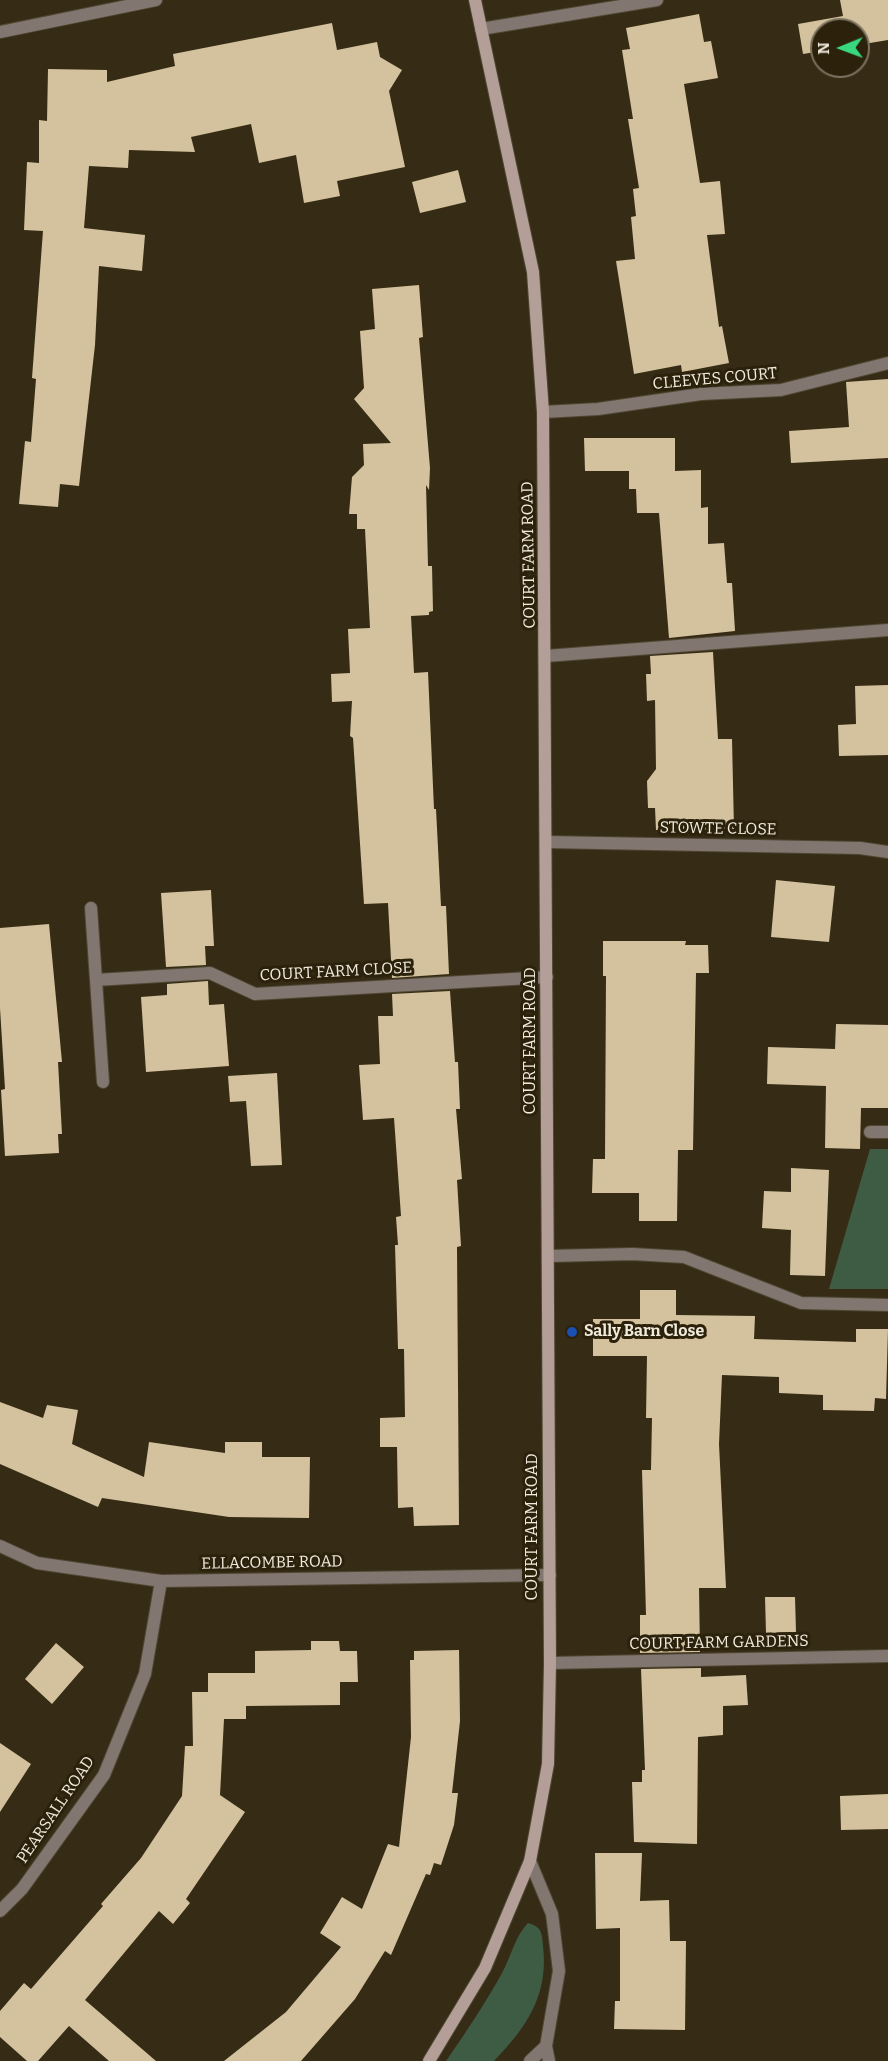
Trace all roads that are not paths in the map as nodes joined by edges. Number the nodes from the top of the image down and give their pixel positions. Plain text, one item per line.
1 (156, 0) edge
2 (475, 0) edge
3 (657, 0) edge
4 (481, 29) junction
5 (0, 32) edge
6 (888, 363) edge
7 (543, 412) junction
8 (888, 630) edge
9 (546, 656) junction
10 (547, 842) junction
11 (888, 852) edge
12 (91, 908) dead end
13 (547, 977) junction
14 (96, 980) junction
15 (103, 1082) dead end
16 (870, 1132) dead end
17 (888, 1132) edge
18 (549, 1256) junction
19 (888, 1305) edge
20 (0, 1545) edge
21 (550, 1575) junction
22 (162, 1581) junction
23 (888, 1656) edge
24 (550, 1663) junction
25 (530, 1861) junction
26 (0, 1911) edge
27 (546, 2046) junction
28 (429, 2061) edge
29 (530, 2061) edge
30 (549, 2061) edge

1 - 5 street
2 - 4 street, COURT FARM ROAD
3 - 4 street
4 - 7 street, COURT FARM ROAD
6 - 7 street, CLEEVES COURT
7 - 9 street, COURT FARM ROAD
8 - 9 street
9 - 10 street, COURT FARM ROAD
10 - 11 street, STOWTE CLOSE
10 - 13 street, COURT FARM ROAD
12 - 14 street
13 - 14 street, COURT FARM CLOSE
13 - 18 street, COURT FARM ROAD
14 - 15 street
16 - 17 street
18 - 19 street
18 - 21 street, COURT FARM ROAD
20 - 22 street, ELLACOMBE ROAD
21 - 22 street, ELLACOMBE ROAD
21 - 24 street, COURT FARM ROAD
22 - 26 street, PEARSALL ROAD
23 - 24 street, COURT FARM GARDENS
24 - 25 street, COURT FARM ROAD
25 - 27 street
25 - 28 street, COURT FARM ROAD
27 - 29 street
27 - 30 street

